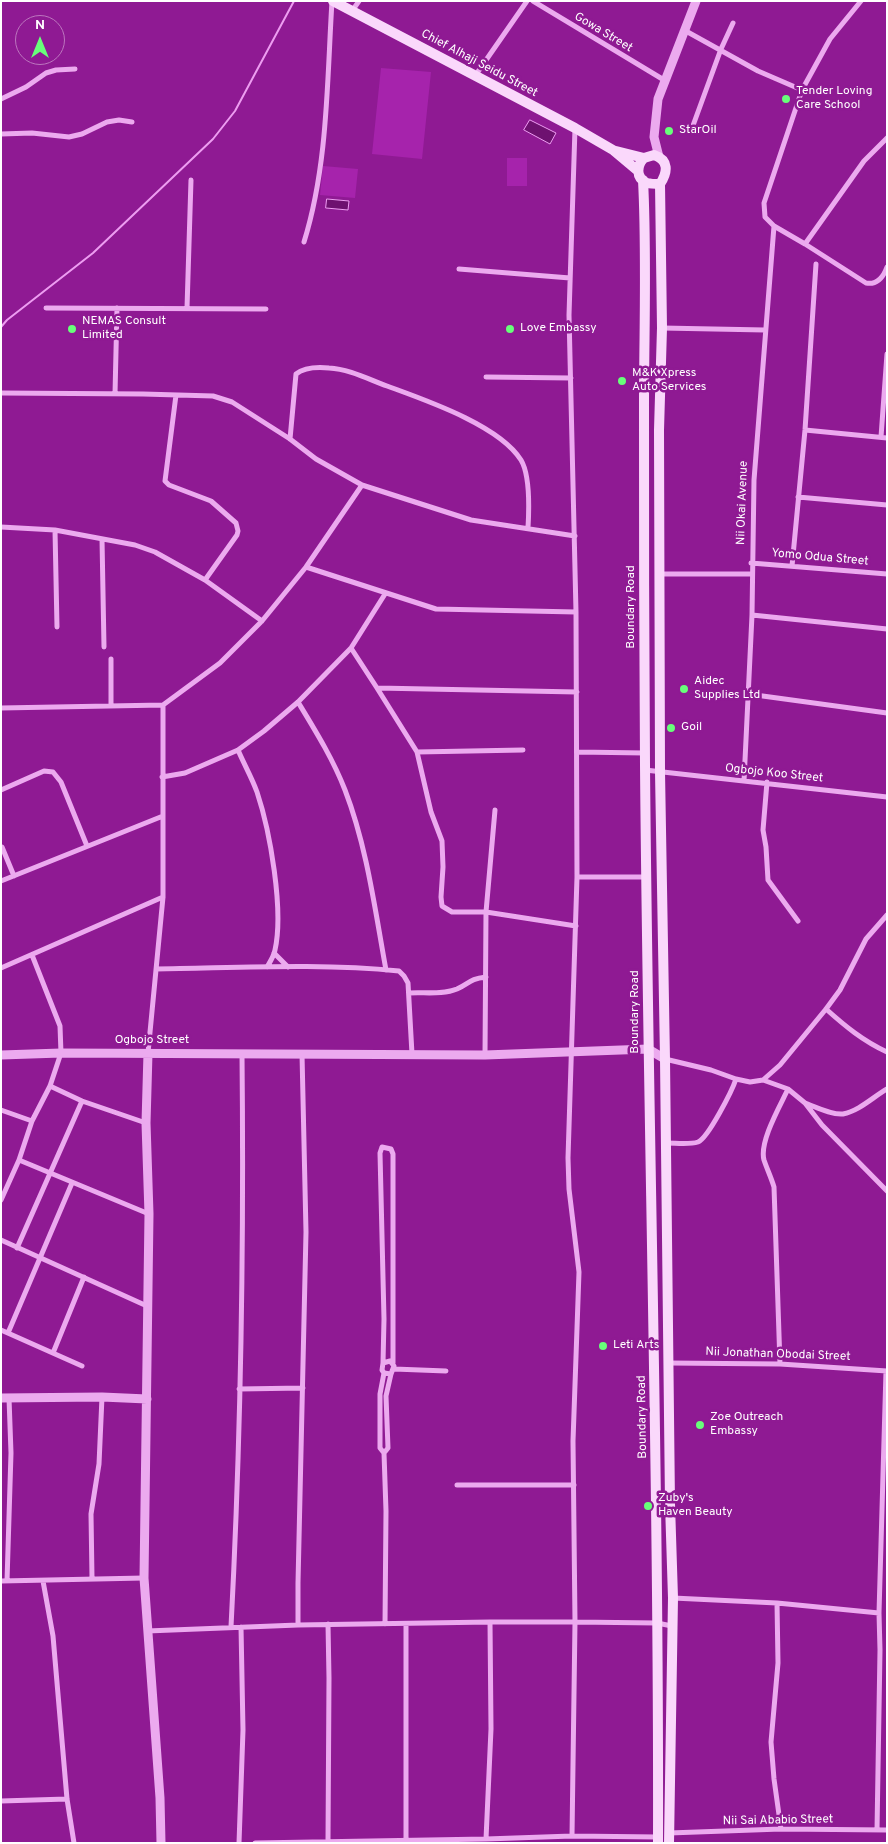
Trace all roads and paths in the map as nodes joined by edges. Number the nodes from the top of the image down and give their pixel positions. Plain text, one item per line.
1 (332, 1) edge
2 (359, 1) edge
3 (527, 1) edge
4 (533, 1) edge
5 (696, 1) edge
6 (861, 1) edge
7 (352, 11) junction
8 (733, 23) dead end
9 (684, 30) junction
10 (721, 49) junction
11 (75, 69) dead end
12 (475, 76) junction
13 (664, 80) junction
14 (802, 90) junction
15 (1, 99) edge
16 (132, 122) dead end
17 (575, 128) junction
18 (691, 131) dead end
19 (1, 134) edge
20 (654, 137) junction
21 (887, 138) edge
22 (613, 150) junction
23 (646, 157) junction
24 (660, 157) junction
25 (640, 176) junction
26 (190, 180) dead end
27 (660, 184) junction
28 (774, 226) junction
29 (304, 242) dead end
30 (805, 244) junction
31 (816, 264) dead end
32 (887, 267) edge
33 (459, 269) dead end
34 (570, 278) junction
35 (46, 308) dead end
36 (117, 308) junction
37 (187, 308) junction
38 (266, 309) dead end
39 (662, 328) junction
40 (765, 330) junction
41 (887, 354) edge
42 (486, 377) dead end
43 (571, 378) junction
44 (1, 393) edge
45 (115, 394) junction
46 (176, 395) junction
47 (805, 430) junction
48 (884, 437) edge
49 (290, 440) junction
50 (362, 485) junction
51 (798, 497) junction
52 (887, 506) edge
53 (1, 527) edge
54 (528, 528) junction
55 (55, 530) junction
56 (574, 536) junction
57 (102, 539) junction
58 (751, 563) junction
59 (792, 566) junction
60 (306, 567) junction
61 (660, 574) junction
62 (751, 574) junction
63 (887, 574) edge
64 (205, 580) junction
65 (386, 594) junction
66 (576, 612) junction
67 (752, 615) junction
68 (262, 622) junction
69 (57, 627) dead end
70 (887, 629) edge
71 (104, 647) dead end
72 (351, 648) junction
73 (111, 660) dead end
74 (378, 688) junction
75 (577, 692) junction
76 (748, 694) junction
77 (298, 702) junction
78 (163, 705) junction
79 (111, 706) junction
80 (1, 708) edge
81 (887, 712) edge
82 (238, 750) junction
83 (523, 750) dead end
84 (417, 752) junction
85 (577, 752) junction
86 (645, 753) junction
87 (645, 770) junction
88 (660, 772) junction
89 (162, 778) junction
90 (744, 781) junction
91 (767, 782) junction
92 (1, 790) edge
93 (887, 797) edge
94 (495, 810) dead end
95 (163, 816) junction
96 (2, 846) edge
97 (87, 846) junction
98 (14, 876) junction
99 (577, 877) junction
100 (647, 877) junction
101 (1, 881) edge
102 (163, 897) junction
103 (486, 912) junction
104 (887, 915) edge
105 (798, 921) dead end
106 (576, 926) junction
107 (274, 953) junction
108 (32, 955) junction
109 (267, 967) junction
110 (288, 967) junction
111 (1, 968) edge
112 (156, 970) junction
113 (386, 970) junction
114 (486, 977) junction
115 (409, 993) junction
116 (826, 1009) junction
117 (648, 1049) junction
118 (571, 1051) junction
119 (887, 1052) edge
120 (61, 1053) junction
121 (148, 1053) junction
122 (242, 1054) junction
123 (302, 1054) junction
124 (412, 1054) junction
125 (1, 1055) edge
126 (485, 1055) junction
127 (666, 1059) junction
128 (736, 1079) junction
129 (763, 1080) junction
130 (50, 1086) junction
131 (887, 1088) edge
132 (788, 1089) junction
133 (82, 1101) junction
134 (805, 1103) junction
135 (1, 1110) edge
136 (32, 1121) junction
137 (146, 1123) junction
138 (666, 1142) junction
139 (19, 1160) junction
140 (51, 1174) junction
141 (72, 1183) junction
142 (887, 1191) edge
143 (1, 1200) edge
144 (149, 1214) junction
145 (1, 1240) edge
146 (17, 1248) junction
147 (40, 1257) junction
148 (84, 1277) junction
149 (148, 1306) junction
150 (1, 1330) edge
151 (8, 1333) junction
152 (53, 1353) junction
153 (383, 1363) junction
154 (669, 1363) junction
155 (780, 1364) junction
156 (82, 1366) dead end
157 (393, 1369) junction
158 (446, 1371) dead end
159 (886, 1371) edge
160 (384, 1373) junction
161 (303, 1388) junction
162 (240, 1389) junction
163 (102, 1397) junction
164 (5, 1398) edge
165 (147, 1399) junction
166 (384, 1453) junction
167 (457, 1485) dead end
168 (574, 1485) junction
169 (92, 1578) junction
170 (144, 1578) junction
171 (4, 1581) edge
172 (43, 1581) junction
173 (673, 1598) junction
174 (777, 1604) junction
175 (879, 1613) junction
176 (490, 1622) junction
177 (576, 1622) junction
178 (657, 1623) junction
179 (298, 1624) junction
180 (328, 1624) junction
181 (385, 1624) junction
182 (406, 1624) junction
183 (672, 1626) junction
184 (231, 1627) junction
185 (241, 1627) junction
186 (147, 1631) junction
187 (880, 1650) junction
188 (887, 1650) edge
189 (67, 1799) junction
190 (1, 1801) edge
191 (780, 1830) junction
192 (877, 1830) junction
193 (887, 1830) edge
194 (572, 1836) junction
195 (669, 1838) edge
196 (406, 1839) junction
197 (486, 1839) junction
198 (328, 1840) junction
199 (658, 1840) edge
200 (74, 1843) edge
201 (161, 1843) edge
202 (239, 1843) edge
203 (255, 1843) edge

1 - 7 main road, Chief Alhaji Seidu Street
1 - 29 street
2 - 7 street
3 - 12 street
4 - 13 street, Gowa Street
5 - 9 street
6 - 14 street
7 - 12 main road, Chief Alhaji Seidu Street
8 - 10 street
9 - 10 street
9 - 13 street
10 - 14 street
10 - 18 street
11 - 15 street
12 - 17 main road, Chief Alhaji Seidu Street
13 - 20 street
14 - 28 street
16 - 19 street
17 - 22 main road, Chief Alhaji Seidu Street
17 - 34 street
20 - 23 street
20 - 24 street
21 - 30 street
22 - 23 main road, Chief Alhaji Seidu Street
22 - 25 main road, Chief Alhaji Seidu Street
23 - 24 main road
23 - 25 main road
24 - 27 main road
25 - 27 main road
25 - 86 main road, Boundary Road
26 - 37 street
27 - 39 main road, Boundary Road
28 - 30 street
28 - 40 street, Nii Okai Avenue
30 - 32 street
31 - 47 street
33 - 34 street
34 - 43 street
35 - 36 street
36 - 37 street
36 - 45 street
37 - 38 street
39 - 40 street
39 - 61 main road, Boundary Road
40 - 58 street, Nii Okai Avenue
41 - 48 street
42 - 43 street
43 - 56 street
44 - 45 street
45 - 46 street
46 - 49 street
46 - 64 street
47 - 48 street
47 - 51 street
49 - 50 street
49 - 54 street
50 - 54 street
50 - 60 street
51 - 52 street
51 - 59 street
53 - 55 street
54 - 56 street
55 - 57 street
55 - 69 street
56 - 66 street
57 - 64 street
57 - 71 street
58 - 59 street, Yomo Odua Street
58 - 62 street, Nii Okai Avenue
59 - 63 street, Yomo Odua Street
60 - 65 street
60 - 68 street
61 - 62 street
61 - 88 main road, Boundary Road
62 - 67 street, Nii Okai Avenue
64 - 68 street
65 - 66 street
65 - 72 street
66 - 75 street
67 - 70 street
67 - 76 street, Nii Okai Avenue
68 - 78 street
72 - 74 street
72 - 77 street
73 - 79 street
74 - 75 street
74 - 84 street
75 - 85 street
76 - 81 street
76 - 90 street, Nii Okai Avenue
77 - 82 street
77 - 113 street
78 - 79 street
78 - 89 street
79 - 80 street
82 - 89 street
82 - 107 street
83 - 84 street
84 - 103 street
85 - 86 street
85 - 99 street
86 - 87 main road, Boundary Road
87 - 88 street, Ogbojo Koo Street
87 - 100 main road, Boundary Road
88 - 90 street, Ogbojo Koo Street
88 - 127 main road, Boundary Road
89 - 95 street
90 - 91 street, Ogbojo Koo Street
91 - 93 street, Ogbojo Koo Street
91 - 105 street
92 - 97 street
94 - 103 street
95 - 97 street
95 - 102 street
96 - 98 street
97 - 98 street
98 - 101 street
99 - 100 street
99 - 106 street
100 - 117 main road, Boundary Road
102 - 108 street
102 - 112 street
103 - 106 street
103 - 114 street
104 - 116 street
106 - 118 street
107 - 109 street
107 - 110 street
108 - 111 street
108 - 120 street
109 - 110 street
109 - 112 street
110 - 113 street
112 - 121 street
113 - 115 street
114 - 115 street
114 - 126 street
115 - 124 street
116 - 119 street
116 - 129 street
117 - 118 street, Ogbojo Street
117 - 127 street
117 - 178 main road, Boundary Road
118 - 126 street, Ogbojo Street
118 - 168 street
120 - 121 street, Ogbojo Street
120 - 125 street, Ogbojo Street
120 - 130 street
121 - 122 street, Ogbojo Street
121 - 137 street
122 - 123 street, Ogbojo Street
122 - 162 street
123 - 124 street, Ogbojo Street
123 - 161 street
124 - 126 street, Ogbojo Street
127 - 128 street
127 - 138 main road, Boundary Road
128 - 129 street
128 - 138 street
129 - 132 street
130 - 133 street
130 - 136 street
131 - 134 street
132 - 134 street
132 - 155 street
133 - 137 street
133 - 140 street
134 - 142 street
135 - 136 street
136 - 139 street
137 - 144 street
138 - 154 main road, Boundary Road
139 - 140 street
139 - 143 street
140 - 141 street
140 - 146 street
141 - 144 street
141 - 147 street
144 - 149 street
145 - 146 street
146 - 147 street
147 - 148 street
147 - 151 street
148 - 149 street
148 - 152 street
149 - 165 street
150 - 151 street
151 - 152 street
152 - 156 street
153 - 157 street
153 - 157 street
153 - 160 street
154 - 155 street, Nii Jonathan Obodai Street
154 - 173 main road, Boundary Road
155 - 159 street, Nii Jonathan Obodai Street
157 - 158 street
157 - 160 street
157 - 166 street
159 - 175 street
160 - 166 street
161 - 162 street
161 - 179 street
162 - 184 street
163 - 164 street
163 - 165 street
163 - 169 street
164 - 171 street
165 - 170 street
166 - 181 street
167 - 168 street
168 - 177 street
169 - 170 street
169 - 172 street
170 - 186 street
171 - 172 street
172 - 189 street
173 - 174 street
173 - 183 main road, Boundary Road
174 - 175 street
174 - 191 street
175 - 187 street
176 - 177 street
176 - 182 street
176 - 197 street
177 - 178 street
177 - 194 street
178 - 183 street
178 - 199 main road, Boundary Road
179 - 180 street
179 - 185 street
180 - 181 street
180 - 198 street
181 - 182 street
182 - 196 street
183 - 195 main road, Boundary Road
184 - 185 street
184 - 186 street
185 - 202 street
186 - 201 street
187 - 188 street
187 - 192 street
189 - 190 street
189 - 200 street
191 - 192 street, Nii Sai Ababio Street
191 - 195 street, Nii Sai Ababio Street
192 - 193 street, Nii Sai Ababio Street
194 - 197 street
194 - 199 street
196 - 197 street
196 - 198 street
198 - 203 street

